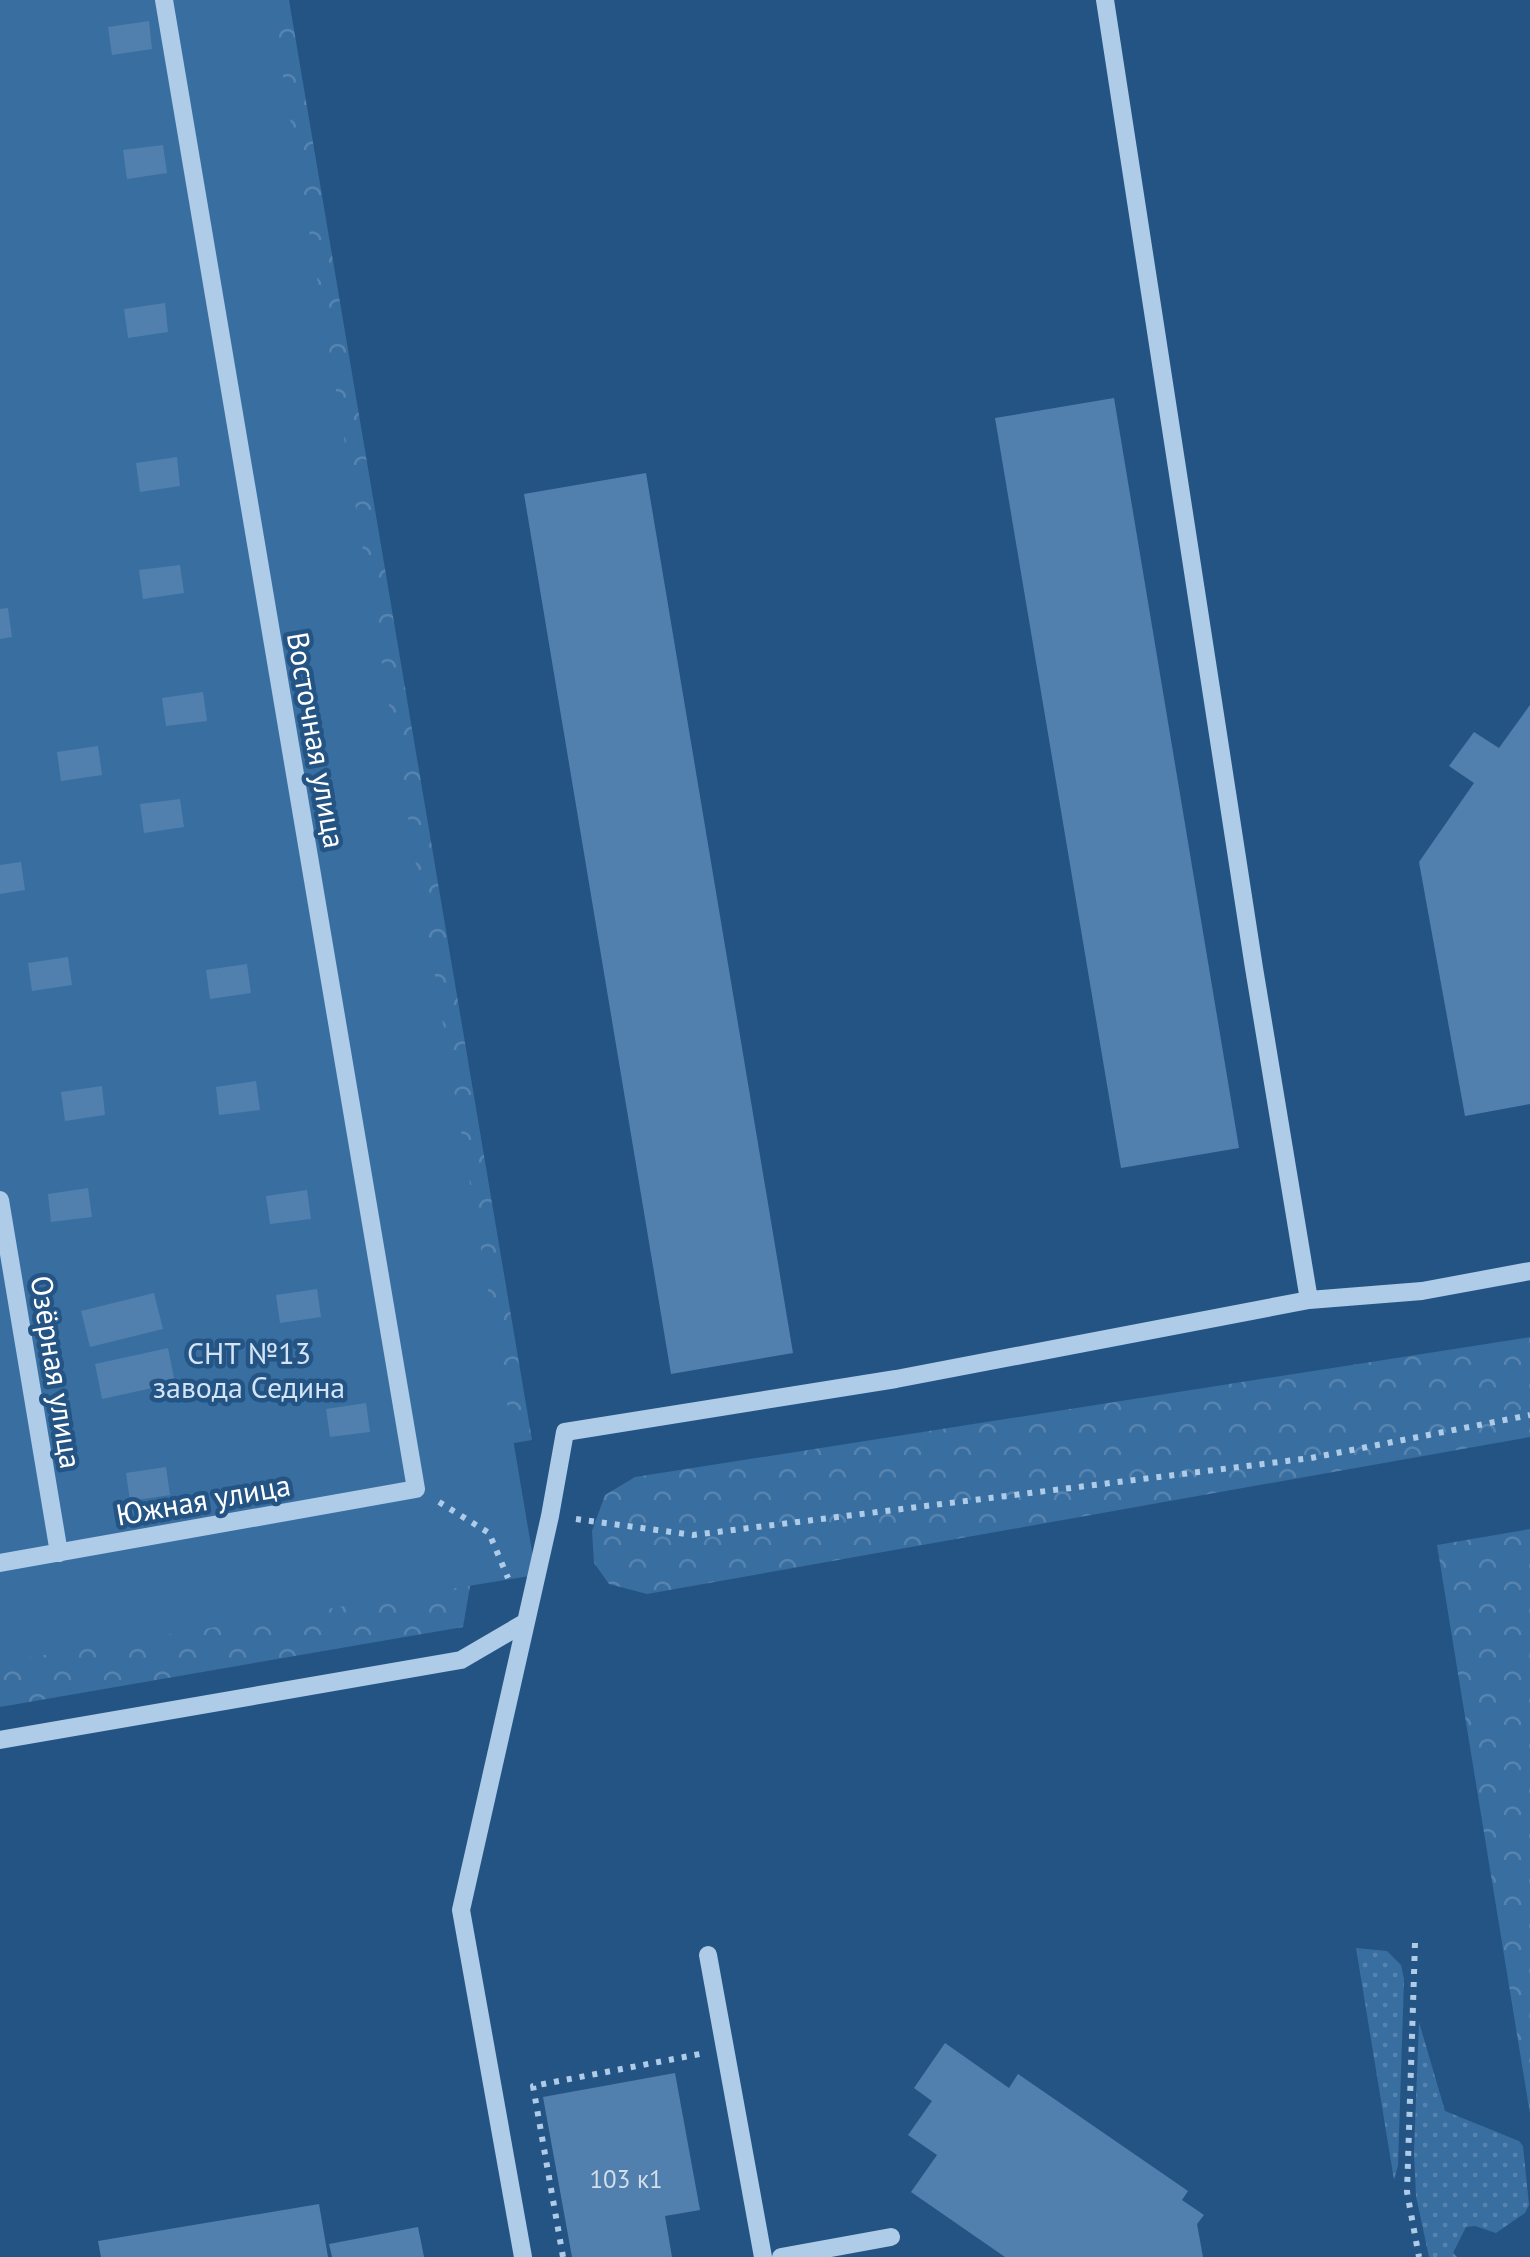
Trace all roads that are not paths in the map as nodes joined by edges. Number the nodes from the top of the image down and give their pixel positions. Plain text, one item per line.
1 (164, 0) edge
2 (1104, 0) edge
3 (0, 1200) edge
4 (1530, 1271) edge
5 (1309, 1300) junction
6 (416, 1489) joint
7 (59, 1554) junction
8 (0, 1563) edge
9 (526, 1622) junction
10 (0, 1740) edge
11 (708, 1956) dead end
12 (892, 2237) dead end
13 (523, 2257) edge
14 (763, 2257) edge
15 (781, 2257) edge

1 - 6 street, Восточная улица
2 - 5 street
3 - 7 street, Озёрная улица
4 - 5 street
5 - 9 street
6 - 7 street, Южная улица
7 - 8 street, Южная улица
9 - 10 street
9 - 13 street
11 - 14 street
12 - 15 street

